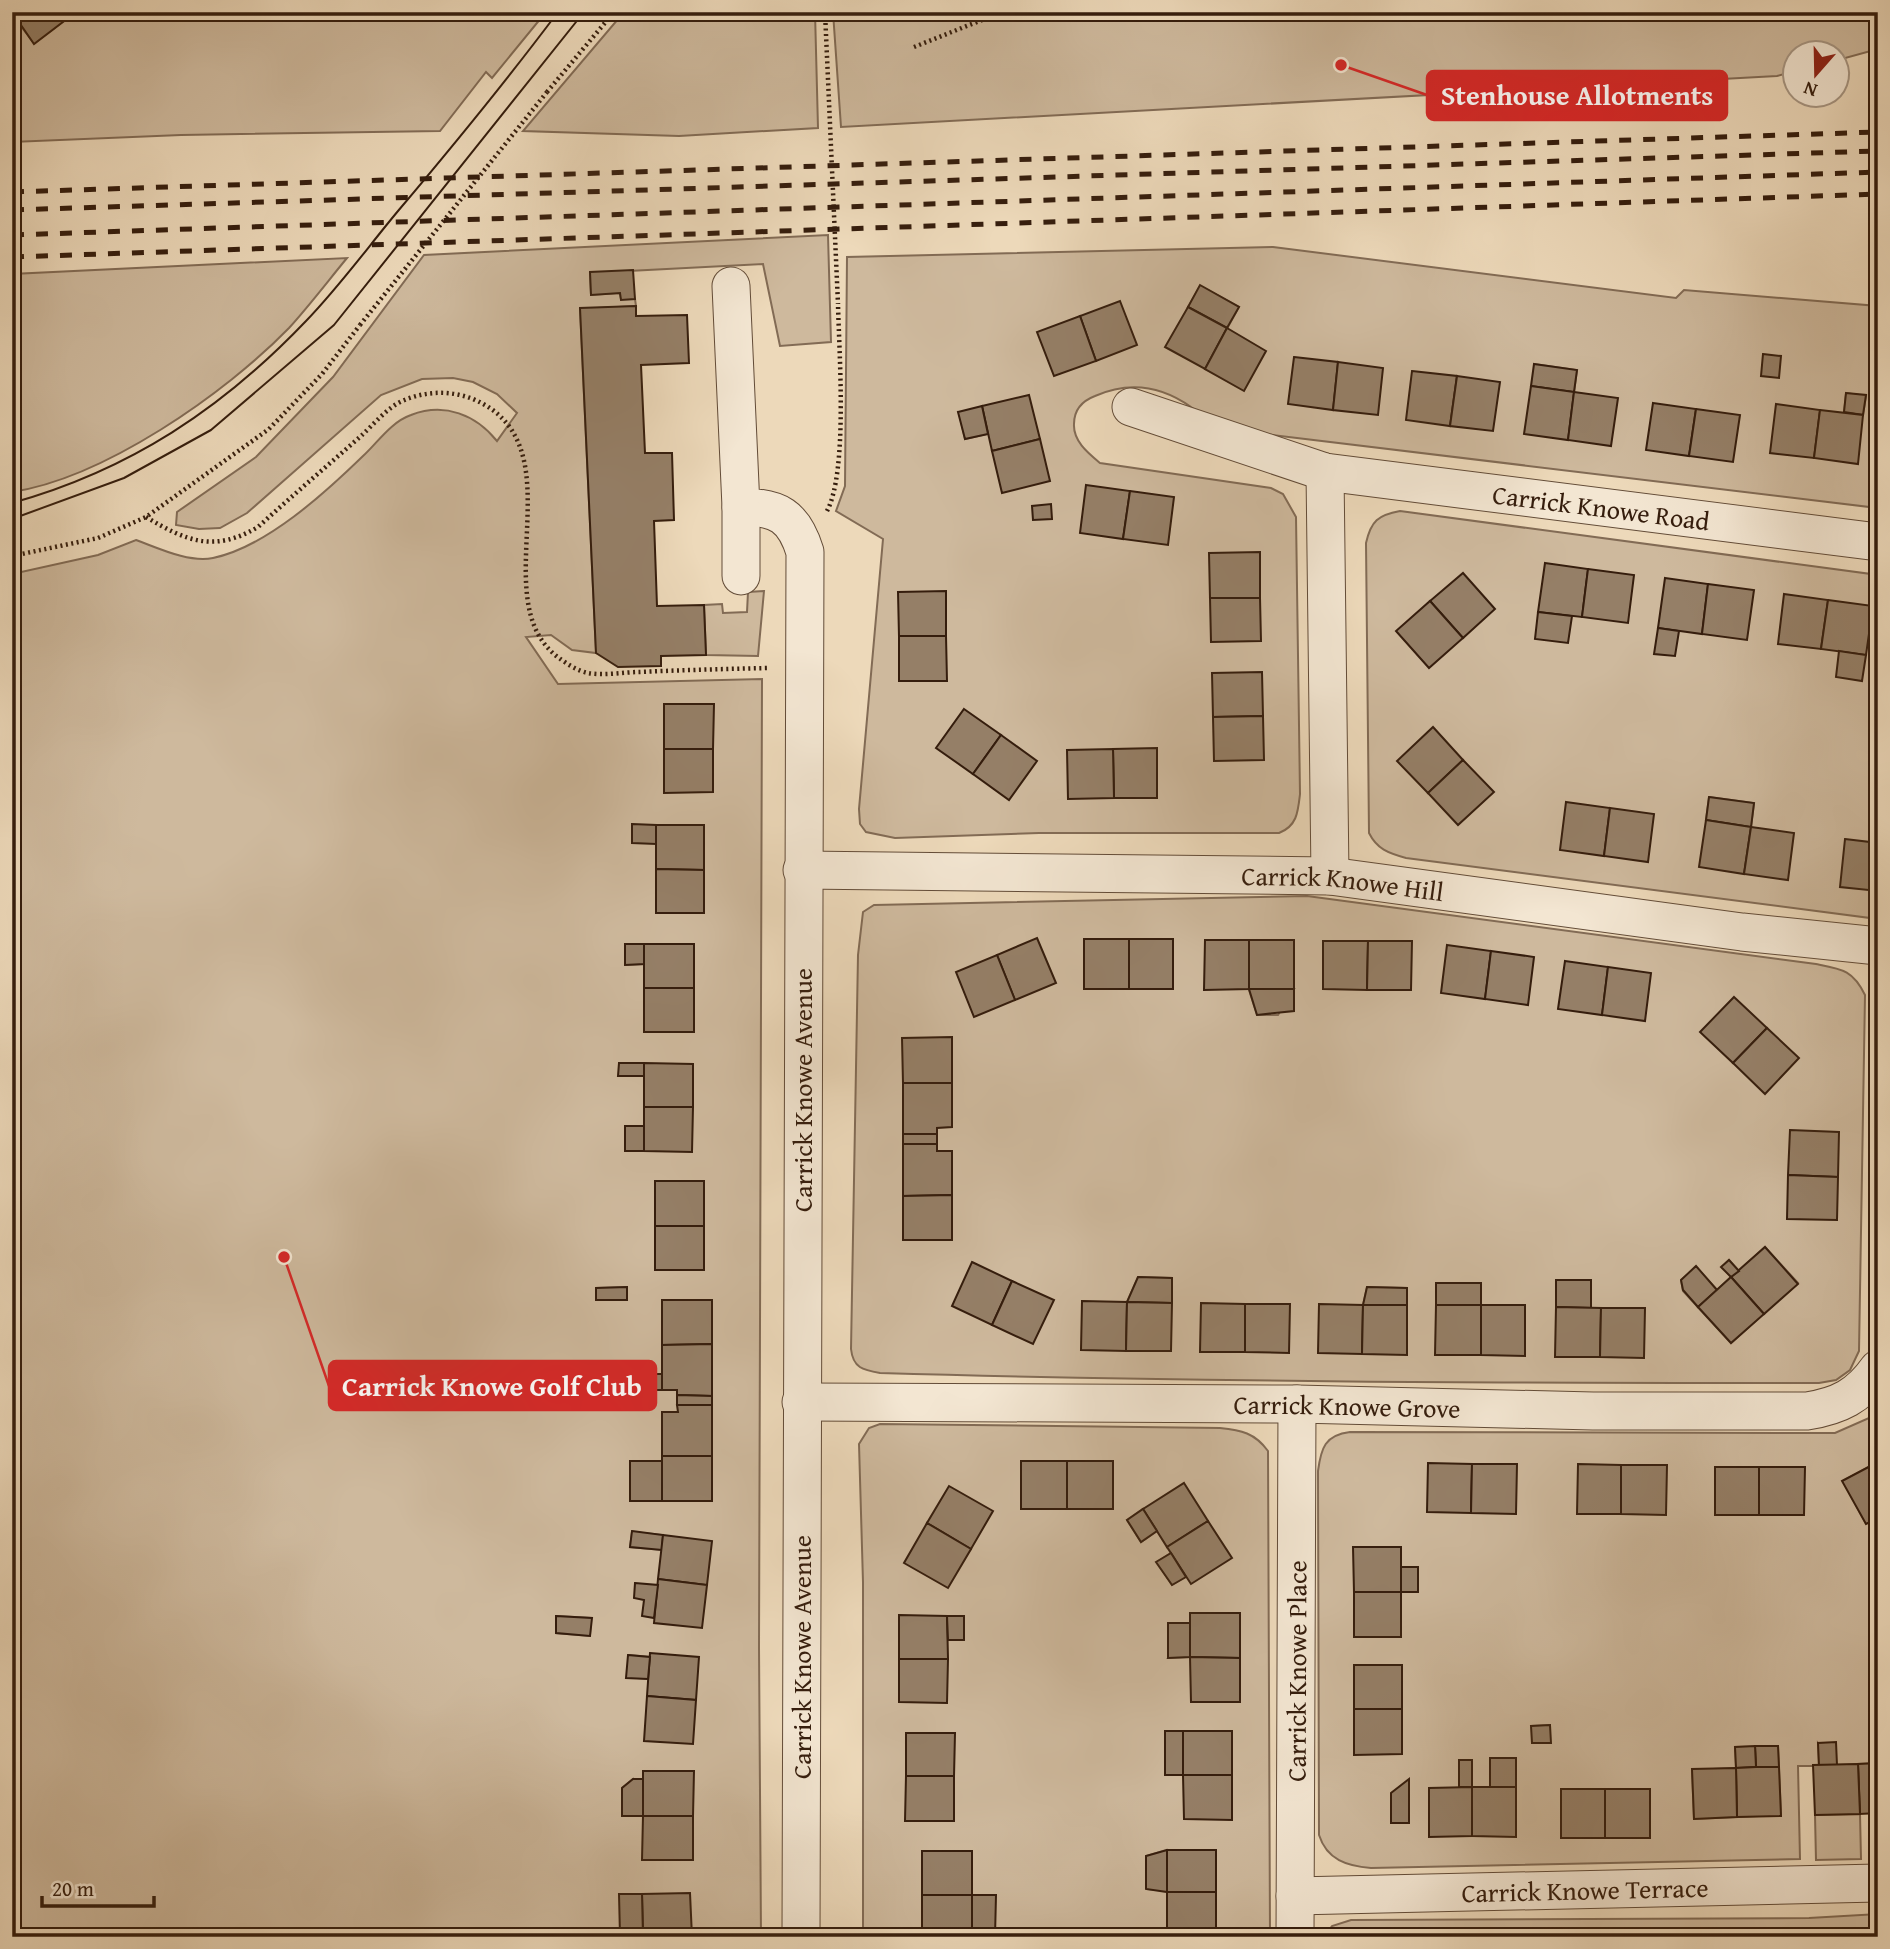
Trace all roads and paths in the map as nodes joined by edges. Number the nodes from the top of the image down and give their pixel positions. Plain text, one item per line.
1 (614, 12) edge
2 (825, 12) edge
3 (1002, 12) edge
4 (914, 47) dead end
5 (731, 286) dead end
6 (1131, 407) dead end
7 (1325, 472) junction
8 (741, 507) junction
9 (146, 517) junction
10 (1878, 542) edge
11 (805, 552) junction
12 (12, 556) edge
13 (741, 576) dead end
14 (803, 667) junction
15 (802, 870) junction
16 (1330, 876) junction
17 (1878, 946) edge
18 (1878, 1369) edge
19 (801, 1402) junction
20 (1297, 1404) junction
21 (1878, 1883) edge
22 (1295, 1896) junction
23 (800, 1937) edge
24 (1295, 1937) edge

1 - 9 path, bridge
2 - 11 path, bridge
3 - 4 path
5 - 8 street
6 - 7 street, Carrick Knowe Road
7 - 10 street, Carrick Knowe Road
7 - 16 street
8 - 11 street, Carrick Knowe Avenue
8 - 13 street
9 - 12 path
9 - 14 path
11 - 14 street, Carrick Knowe Avenue
14 - 15 street, Carrick Knowe Avenue
15 - 16 street, Carrick Knowe Hill
15 - 19 street, Carrick Knowe Avenue
16 - 17 street, Carrick Knowe Hill
18 - 20 street, Carrick Knowe Grove
19 - 20 street, Carrick Knowe Grove
19 - 23 street, Carrick Knowe Avenue
20 - 22 street, Carrick Knowe Place
21 - 22 street, Carrick Knowe Terrace
22 - 24 street, Carrick Knowe Place

